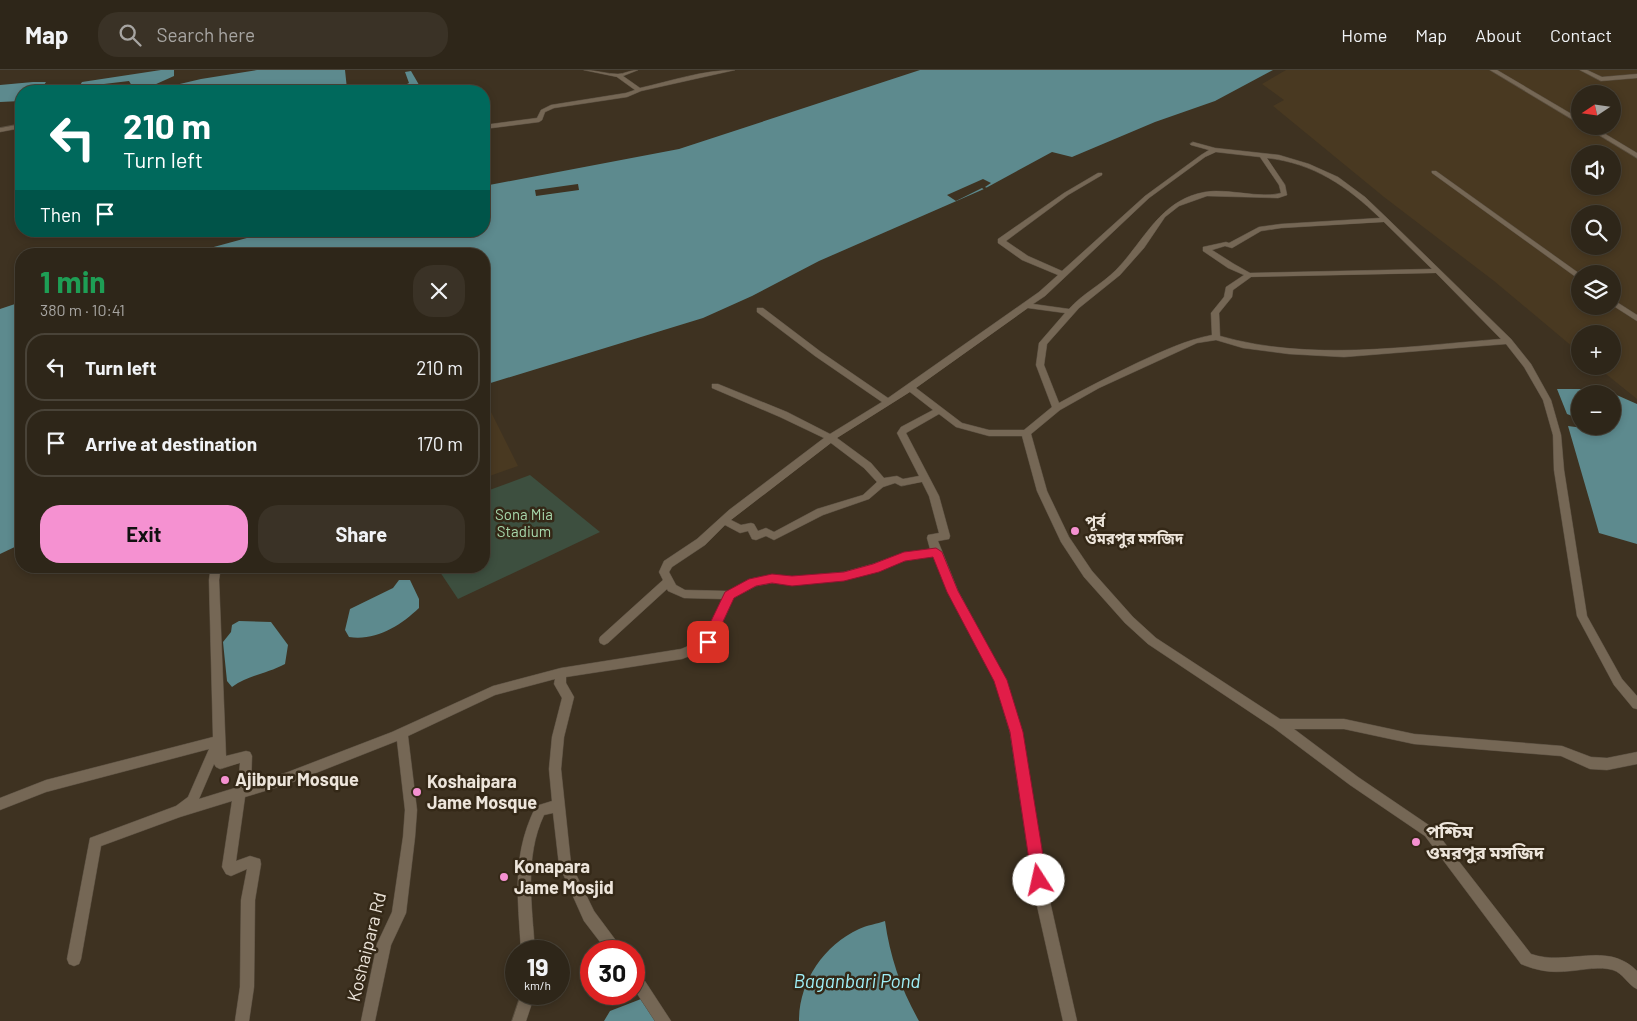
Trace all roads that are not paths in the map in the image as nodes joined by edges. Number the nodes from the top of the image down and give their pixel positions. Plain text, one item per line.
1 (587, 70) edge
2 (635, 70) edge
3 (732, 70) edge
4 (1493, 70) edge
5 (1583, 70) edge
6 (619, 76) junction
7 (1637, 76) edge
8 (639, 90) junction
9 (1571, 117) edge
10 (490, 126) edge
11 (15, 127) edge
12 (0, 130) edge
13 (1602, 135) edge
14 (1193, 144) dead end
15 (1216, 150) junction
16 (1261, 154) junction
17 (1637, 156) edge
18 (1434, 172) dead end
19 (1100, 174) dead end
20 (1386, 220) junction
21 (1438, 271) junction
22 (1571, 271) edge
23 (1063, 274) junction
24 (1250, 274) junction
25 (1026, 306) junction
26 (1621, 308) edge
27 (760, 310) dead end
28 (1071, 312) junction
29 (1637, 319) edge
30 (1216, 337) junction
31 (1508, 341) junction
32 (715, 386) dead end
33 (910, 388) junction
34 (888, 401) junction
35 (1057, 408) junction
36 (938, 411) junction
37 (1026, 433) junction
38 (832, 438) junction
39 (925, 478) junction
40 (884, 484) junction
41 (725, 520) junction
42 (938, 557) junction
43 (215, 573) edge
44 (669, 581) junction
45 (729, 595) junction
46 (604, 640) dead end
47 (561, 673) junction
48 (1637, 704) edge
49 (1278, 724) junction
50 (402, 734) junction
51 (218, 741) junction
52 (1637, 758) edge
53 (242, 792) junction
54 (0, 804) edge
55 (557, 806) junction
56 (180, 811) junction
57 (528, 940) edge
58 (607, 940) edge
59 (74, 958) dead end
60 (1637, 982) edge
61 (645, 993) edge
62 (525, 1005) edge
63 (242, 1021) edge
64 (368, 1021) edge
65 (520, 1021) edge
66 (664, 1021) edge
67 (1070, 1021) edge

1 - 6 street
2 - 6 street
3 - 8 street
4 - 9 street
5 - 7 street
6 - 8 street
8 - 10 street
11 - 12 street
13 - 17 street
14 - 15 street
15 - 16 street
15 - 23 street
16 - 20 street
16 - 28 street
18 - 22 street
19 - 23 street
20 - 21 street
20 - 24 street
21 - 24 street
21 - 31 street
23 - 25 street
24 - 30 street
25 - 28 street
25 - 33 street
26 - 29 street
27 - 34 street
28 - 35 street
30 - 31 street
30 - 35 street
31 - 48 street
32 - 38 street
33 - 34 street
33 - 36 street
34 - 38 street
35 - 37 street
36 - 37 street
36 - 39 street
37 - 49 street
38 - 40 street
38 - 41 street
39 - 40 street
39 - 42 street
40 - 41 street
41 - 44 street
42 - 45 street
42 - 67 street
43 - 51 street
44 - 45 street
44 - 46 street
45 - 47 street
47 - 50 street
47 - 55 street
49 - 52 street
49 - 60 street
50 - 53 street
50 - 64 street, Koshaipara Rd
51 - 53 street
51 - 54 street
51 - 56 street
53 - 56 street
53 - 63 street
55 - 57 street
55 - 58 street
56 - 59 street
61 - 66 street
62 - 65 street

